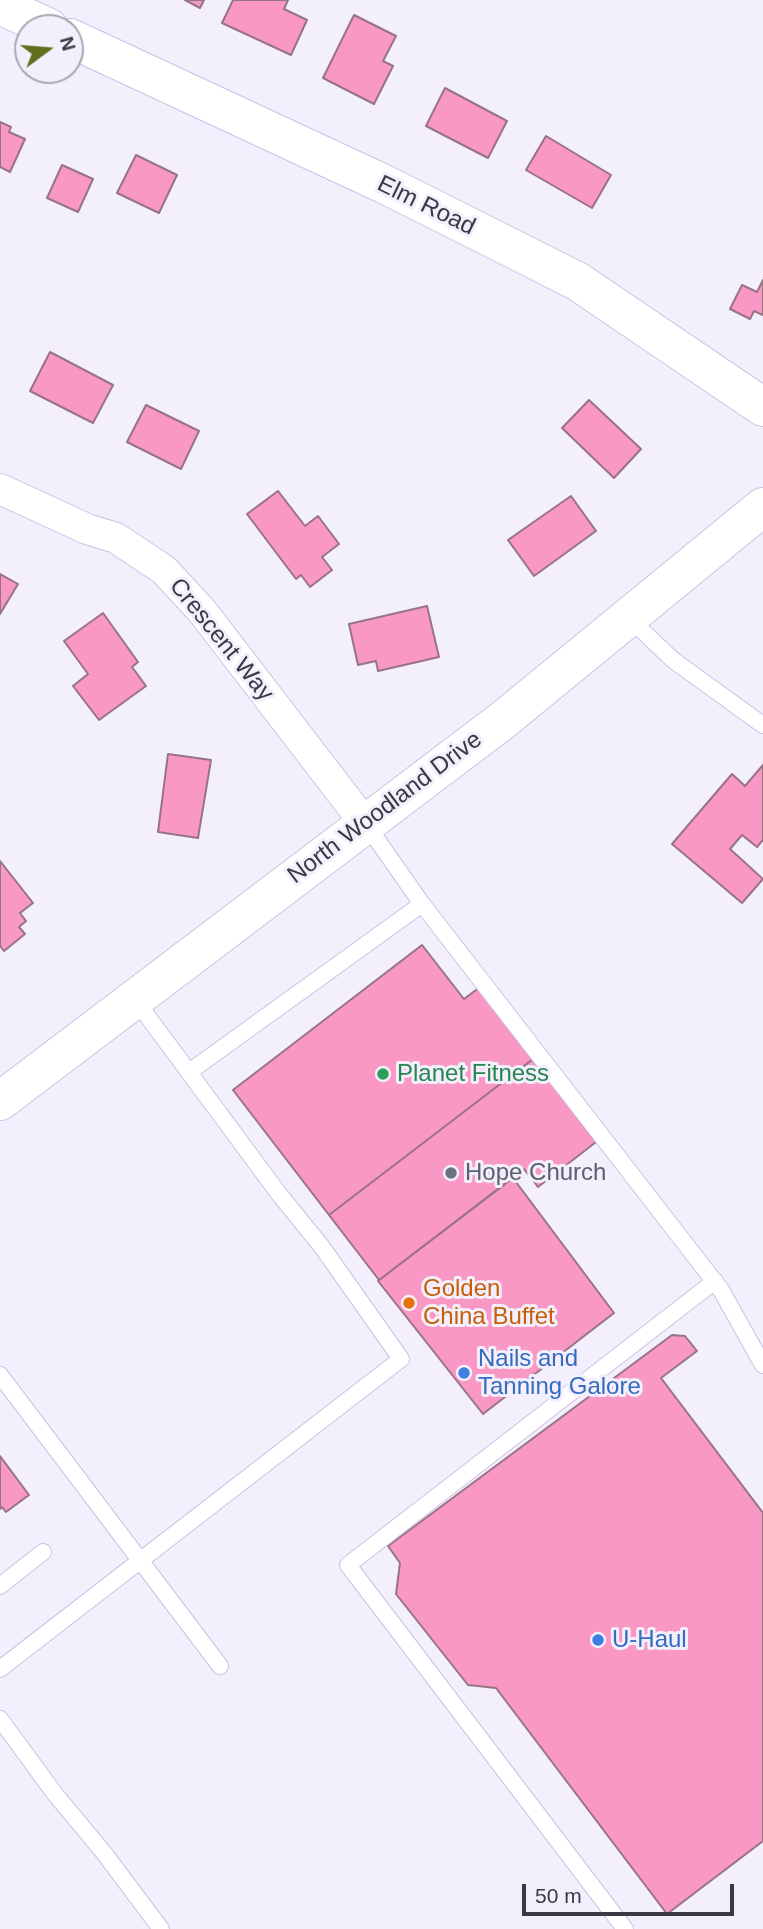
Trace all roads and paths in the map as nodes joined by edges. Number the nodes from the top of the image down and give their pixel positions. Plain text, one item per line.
1 (0, 5) edge
2 (19, 14) edge
3 (84, 45) edge
4 (763, 407) edge
5 (0, 489) edge
6 (763, 507) edge
7 (629, 618) junction
8 (763, 725) edge
9 (365, 822) junction
10 (422, 904) junction
11 (134, 998) junction
12 (189, 1072) junction
13 (0, 1101) edge
14 (715, 1281) junction
15 (763, 1365) edge
16 (0, 1375) edge
17 (43, 1552) dead end
18 (141, 1559) junction
19 (0, 1586) edge
20 (220, 1666) dead end
21 (0, 1669) edge
22 (0, 1719) edge
23 (161, 1929) edge
24 (625, 1929) edge

1 - 2 street
3 - 4 street, Elm Road
5 - 9 street, Crescent Way
6 - 7 street, North Woodland Drive
7 - 8 lane
7 - 9 street, North Woodland Drive
9 - 10 lane
9 - 11 street, North Woodland Drive
10 - 12 lane
10 - 14 lane
11 - 12 lane
11 - 13 street, North Woodland Drive
12 - 18 lane
14 - 15 lane
14 - 24 lane
16 - 18 lane
17 - 19 lane
18 - 20 lane
18 - 21 lane
22 - 23 lane

